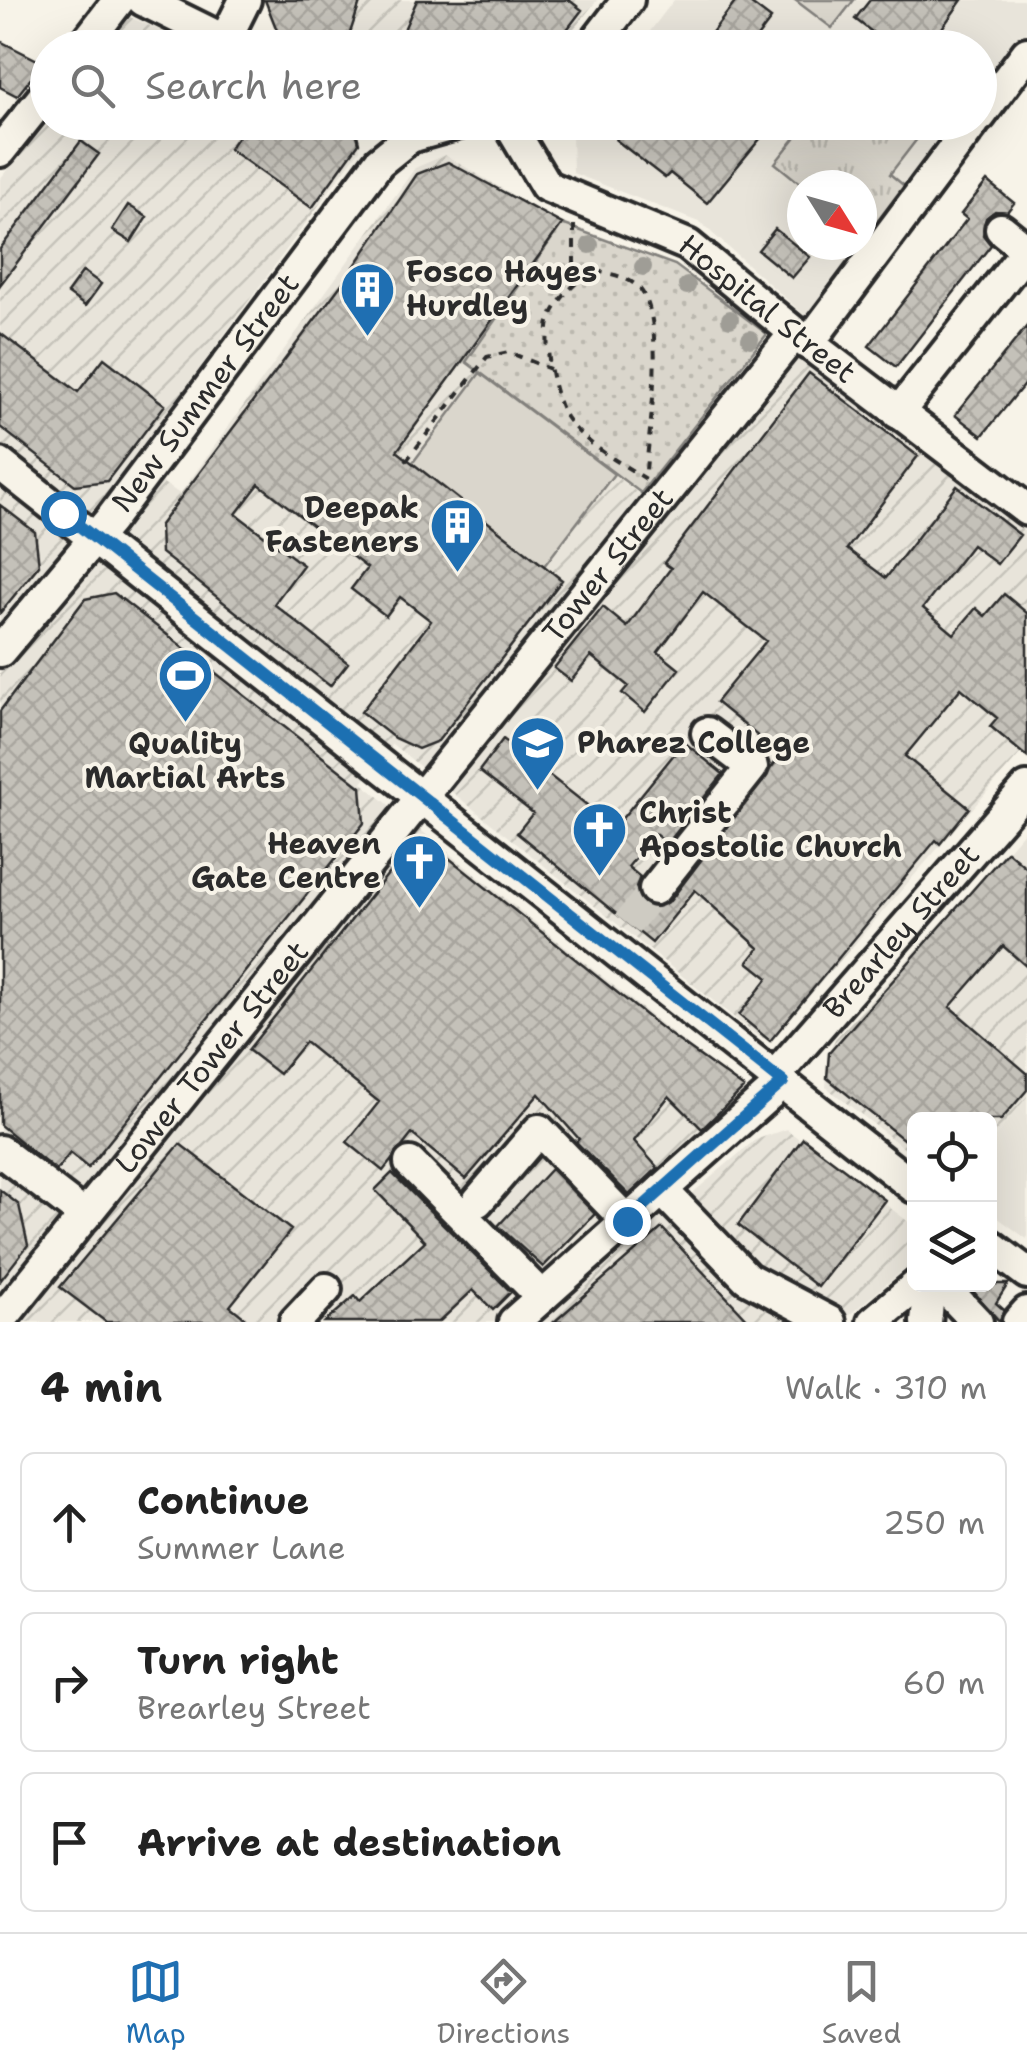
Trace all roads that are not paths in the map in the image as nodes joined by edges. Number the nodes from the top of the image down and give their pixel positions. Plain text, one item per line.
1 (119, 0) edge
2 (144, 0) edge
3 (245, 0) edge
4 (628, 0) edge
5 (96, 30) edge
6 (205, 30) edge
7 (237, 30) edge
8 (604, 30) edge
9 (1027, 53) edge
10 (997, 93) edge
11 (30, 114) edge
12 (394, 140) edge
13 (519, 140) edge
14 (960, 140) edge
15 (0, 151) edge
16 (1001, 229) dead end
17 (1027, 250) edge
18 (802, 339) junction
19 (898, 413) junction
20 (0, 464) edge
21 (1027, 510) edge
22 (92, 538) junction
23 (0, 651) edge
24 (708, 732) dead end
25 (1027, 788) edge
26 (423, 796) junction
27 (655, 889) tunnel mouth
28 (779, 1079) junction
29 (0, 1150) edge
30 (410, 1163) dead end
31 (907, 1181) edge
32 (662, 1190) junction
33 (478, 1201) dead end
34 (85, 1216) junction
35 (627, 1221) junction
36 (997, 1250) edge
37 (1027, 1273) edge
38 (326, 1289) dead end
39 (909, 1292) edge
40 (929, 1292) edge
41 (949, 1292) edge
42 (542, 1297) junction
43 (1027, 1312) edge
44 (0, 1321) edge
45 (295, 1322) edge
46 (514, 1322) edge
47 (830, 1322) edge
48 (873, 1322) edge
49 (926, 1322) edge
50 (978, 1322) edge
51 (1018, 1322) edge

1 - 5 street
2 - 6 street
3 - 7 street
4 - 8 street
9 - 10 street
11 - 15 street
12 - 22 street, New Summer Street
13 - 18 street, Hospital Street
14 - 18 street, Tower Street
16 - 17 street
17 - 19 street
18 - 19 street, Hospital Street
18 - 26 street, Tower Street
19 - 21 street, Hospital Street
20 - 22 street
22 - 23 street, New Summer Street
22 - 26 street
24 - 27 street
25 - 28 street, Brearley Street
26 - 28 street
26 - 34 street, Lower Tower Street
28 - 31 street
28 - 32 street, Brearley Street
29 - 34 street
30 - 42 street
32 - 35 street, Brearley Street
32 - 47 street
33 - 35 street
34 - 44 street, Lower Tower Street
35 - 42 street, Brearley Street
36 - 37 street
38 - 45 street
39 - 48 street
40 - 49 street
41 - 50 street
42 - 46 street, Brearley Street
43 - 51 street

